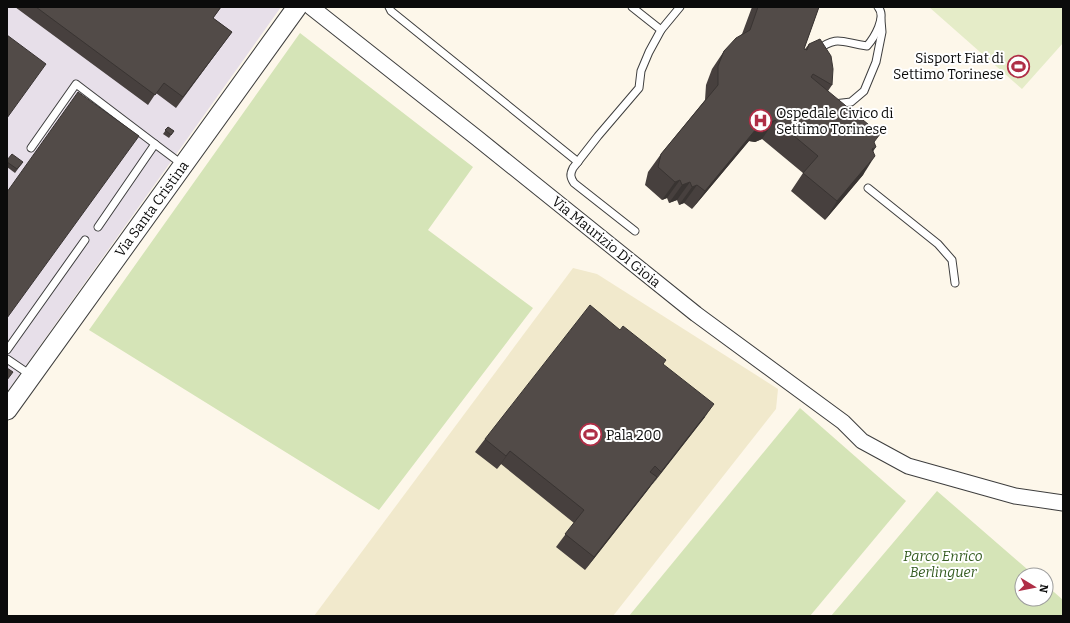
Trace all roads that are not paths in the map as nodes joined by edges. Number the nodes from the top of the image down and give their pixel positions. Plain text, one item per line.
1 (297, 7) edge
2 (311, 7) edge
3 (388, 7) edge
4 (632, 7) edge
5 (680, 7) edge
6 (878, 7) edge
7 (881, 20) junction
8 (661, 30) junction
9 (813, 56) edge
10 (827, 101) edge
11 (155, 144) junction
12 (31, 148) dead end
13 (578, 162) junction
14 (183, 165) junction
15 (868, 188) dead end
16 (98, 227) dead end
17 (635, 231) dead end
18 (85, 240) dead end
19 (954, 283) dead end
20 (7, 350) edge
21 (7, 359) edge
22 (32, 376) junction
23 (7, 410) edge
24 (1063, 503) edge

1 - 14 street, Via Santa Cristina
2 - 24 street, Via Maurizio Di Gioia
3 - 13 lane
4 - 8 lane
5 - 8 lane
6 - 7 lane
7 - 9 lane
7 - 10 lane
8 - 13 lane
11 - 12 lane
11 - 14 lane
11 - 16 lane
13 - 17 lane
14 - 22 street, Via Santa Cristina
15 - 19 lane
18 - 20 lane
21 - 22 lane
22 - 23 street, Via Santa Cristina

